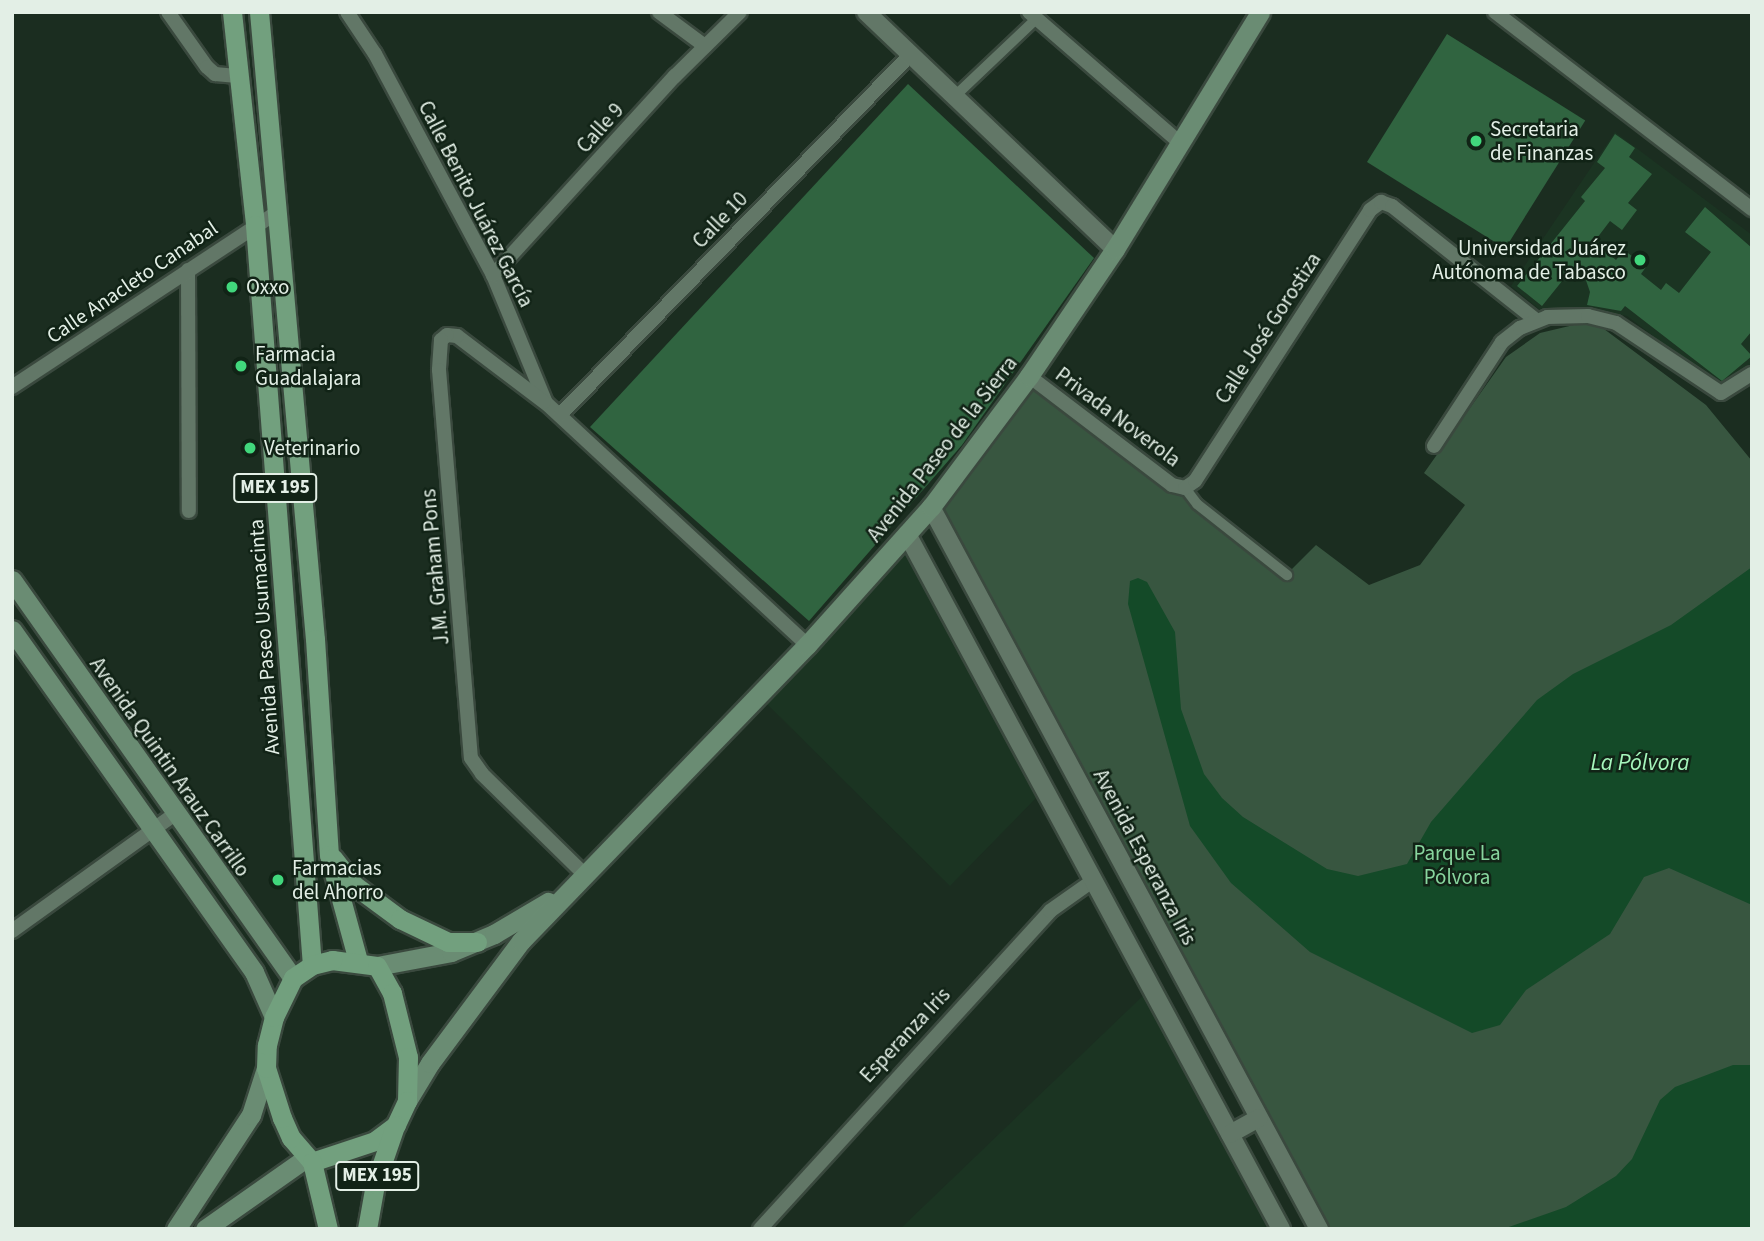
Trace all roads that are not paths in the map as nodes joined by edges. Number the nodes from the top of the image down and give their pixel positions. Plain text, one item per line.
1 (168, 12) edge
2 (232, 12) edge
3 (259, 12) edge
4 (347, 12) edge
5 (659, 12) edge
6 (866, 12) edge
7 (1260, 12) edge
8 (1495, 12) edge
9 (1033, 15) edge
10 (730, 16) edge
11 (705, 46) junction
12 (910, 55) junction
13 (237, 76) junction
14 (955, 96) junction
15 (1180, 143) junction
16 (1752, 209) edge
17 (276, 212) junction
18 (255, 225) junction
19 (1115, 249) junction
20 (188, 270) junction
21 (493, 275) junction
22 (1536, 320) junction
23 (1752, 374) edge
24 (1029, 376) junction
25 (12, 387) edge
26 (546, 403) junction
27 (560, 415) junction
28 (1434, 446) dead end
29 (1185, 488) junction
30 (931, 507) junction
31 (189, 512) dead end
32 (907, 534) junction
33 (1287, 575) dead end
34 (12, 580) edge
35 (12, 630) edge
36 (807, 645) junction
37 (175, 814) junction
38 (152, 831) junction
39 (328, 848) junction
40 (584, 874) junction
41 (1091, 882) junction
42 (564, 893) junction
43 (12, 931) edge
44 (477, 942) junction
45 (367, 964) junction
46 (312, 965) junction
47 (293, 978) junction
48 (274, 1017) junction
49 (266, 1068) junction
50 (407, 1101) junction
51 (1259, 1118) junction
52 (396, 1125) junction
53 (1230, 1134) junction
54 (309, 1160) junction
55 (761, 1228) edge
56 (176, 1229) edge
57 (205, 1229) edge
58 (328, 1229) edge
59 (367, 1229) edge
60 (1281, 1229) edge
61 (1319, 1229) edge

1 - 13 street
2 - 13 main road, Avenida Paseo Usumacinta / MEX 195
3 - 17 main road, MEX 195
4 - 21 street, Calle Benito Juárez García
5 - 11 street
6 - 12 street
7 - 15 main road, Avenida Paseo de la Sierra
8 - 16 street
9 - 14 street
9 - 15 street
10 - 11 street, Calle 9
11 - 21 street, Calle 9
12 - 14 street
12 - 27 street, Calle 10
13 - 18 main road, Avenida Paseo Usumacinta / MEX 195
14 - 19 street
15 - 19 main road, Avenida Paseo de la Sierra
17 - 18 street, Calle Anacleto Canabal
17 - 39 main road, MEX 195
18 - 20 street, Calle Anacleto Canabal
18 - 46 main road, Avenida Paseo Usumacinta / MEX 195
19 - 24 main road, Avenida Paseo de la Sierra
20 - 25 street, Calle Anacleto Canabal
20 - 31 street
21 - 26 street, Calle Benito Juárez García
22 - 23 street
22 - 28 street
22 - 29 street, Calle José Gorostiza
24 - 29 street, Privada Noverola
24 - 30 main road, Avenida Paseo de la Sierra
26 - 27 street, Calle Benito Juárez García
26 - 40 street, J.M. Graham Pons
27 - 36 street, Calle Benito Juárez García
29 - 33 street
30 - 32 main road, Avenida Paseo de la Sierra
30 - 51 street, Avenida Esperanza Iris
32 - 36 main road, Avenida Paseo de la Sierra
32 - 41 street
34 - 37 main road, Avenida Quintin Arauz Carrillo
35 - 38 main road
36 - 40 main road, Avenida Paseo de la Sierra
37 - 38 street
37 - 47 main road, Avenida Quintin Arauz Carrillo
38 - 43 street
38 - 48 main road
39 - 44 main road
39 - 45 main road, MEX 195
40 - 42 main road, Avenida Paseo de la Sierra
41 - 53 street
41 - 55 street, Esperanza Iris
42 - 44 main road, Avenida Paseo de la Sierra
42 - 50 main road, Avenida Paseo de la Sierra
44 - 45 main road, Avenida Paseo de la Sierra
45 - 46 main road
45 - 50 main road
46 - 47 main road
47 - 48 main road
48 - 49 main road
49 - 54 main road
49 - 56 main road
50 - 52 main road
51 - 53 street
51 - 61 street, Avenida Esperanza Iris
52 - 54 main road
52 - 59 main road, MEX 195
53 - 60 street
54 - 57 main road
54 - 58 main road, MEX 195

